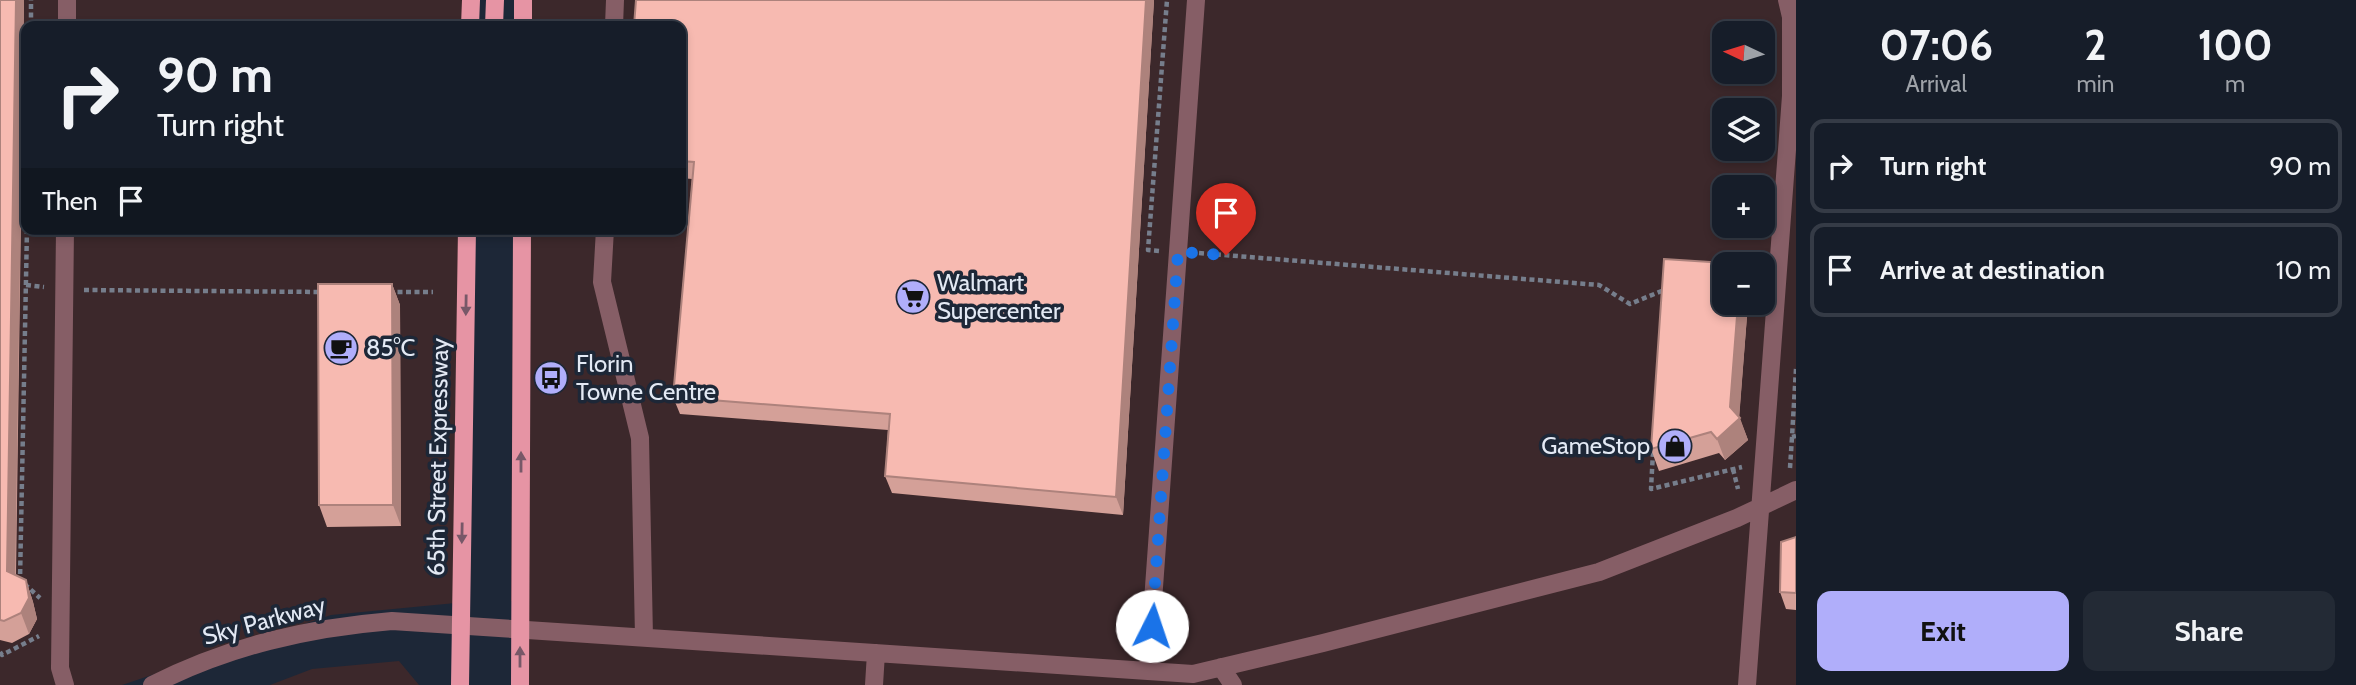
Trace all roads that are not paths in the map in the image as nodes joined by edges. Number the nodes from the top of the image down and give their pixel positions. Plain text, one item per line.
1 (67, 0) edge
2 (471, 0) edge
3 (495, 0) edge
4 (523, 0) edge
5 (615, 0) edge
6 (1196, 0) edge
7 (1787, 0) edge
8 (67, 21) edge
9 (470, 21) edge
10 (494, 21) edge
11 (523, 21) edge
12 (614, 21) edge
13 (65, 235) edge
14 (467, 235) edge
15 (522, 235) edge
16 (604, 235) edge
17 (1796, 490) edge
18 (1761, 508) junction
19 (460, 626) junction
20 (520, 629) junction
21 (644, 637) junction
22 (876, 653) junction
23 (1221, 667) junction
24 (1149, 671) junction
25 (65, 685) edge
26 (152, 685) edge
27 (460, 685) edge
28 (520, 685) edge
29 (874, 685) edge
30 (1233, 685) edge
31 (1746, 685) edge

1 - 8 street
2 - 9 main road
3 - 10 main road
4 - 11 main road
5 - 12 street
6 - 24 street
7 - 18 street
13 - 25 street
14 -> 19 main road, 65th Street Expressway
20 -> 15 main road
16 - 21 street
17 - 18 street, Sky Parkway
18 - 23 street, Sky Parkway
18 - 31 street
19 - 20 street, Sky Parkway
19 - 26 street, Sky Parkway
19 - 27 main road, 65th Street Expressway
20 - 21 street, Sky Parkway
28 -> 20 main road
21 - 22 street, Sky Parkway
22 - 24 street, Sky Parkway
22 - 29 street
23 - 24 street, Sky Parkway
23 - 30 street

